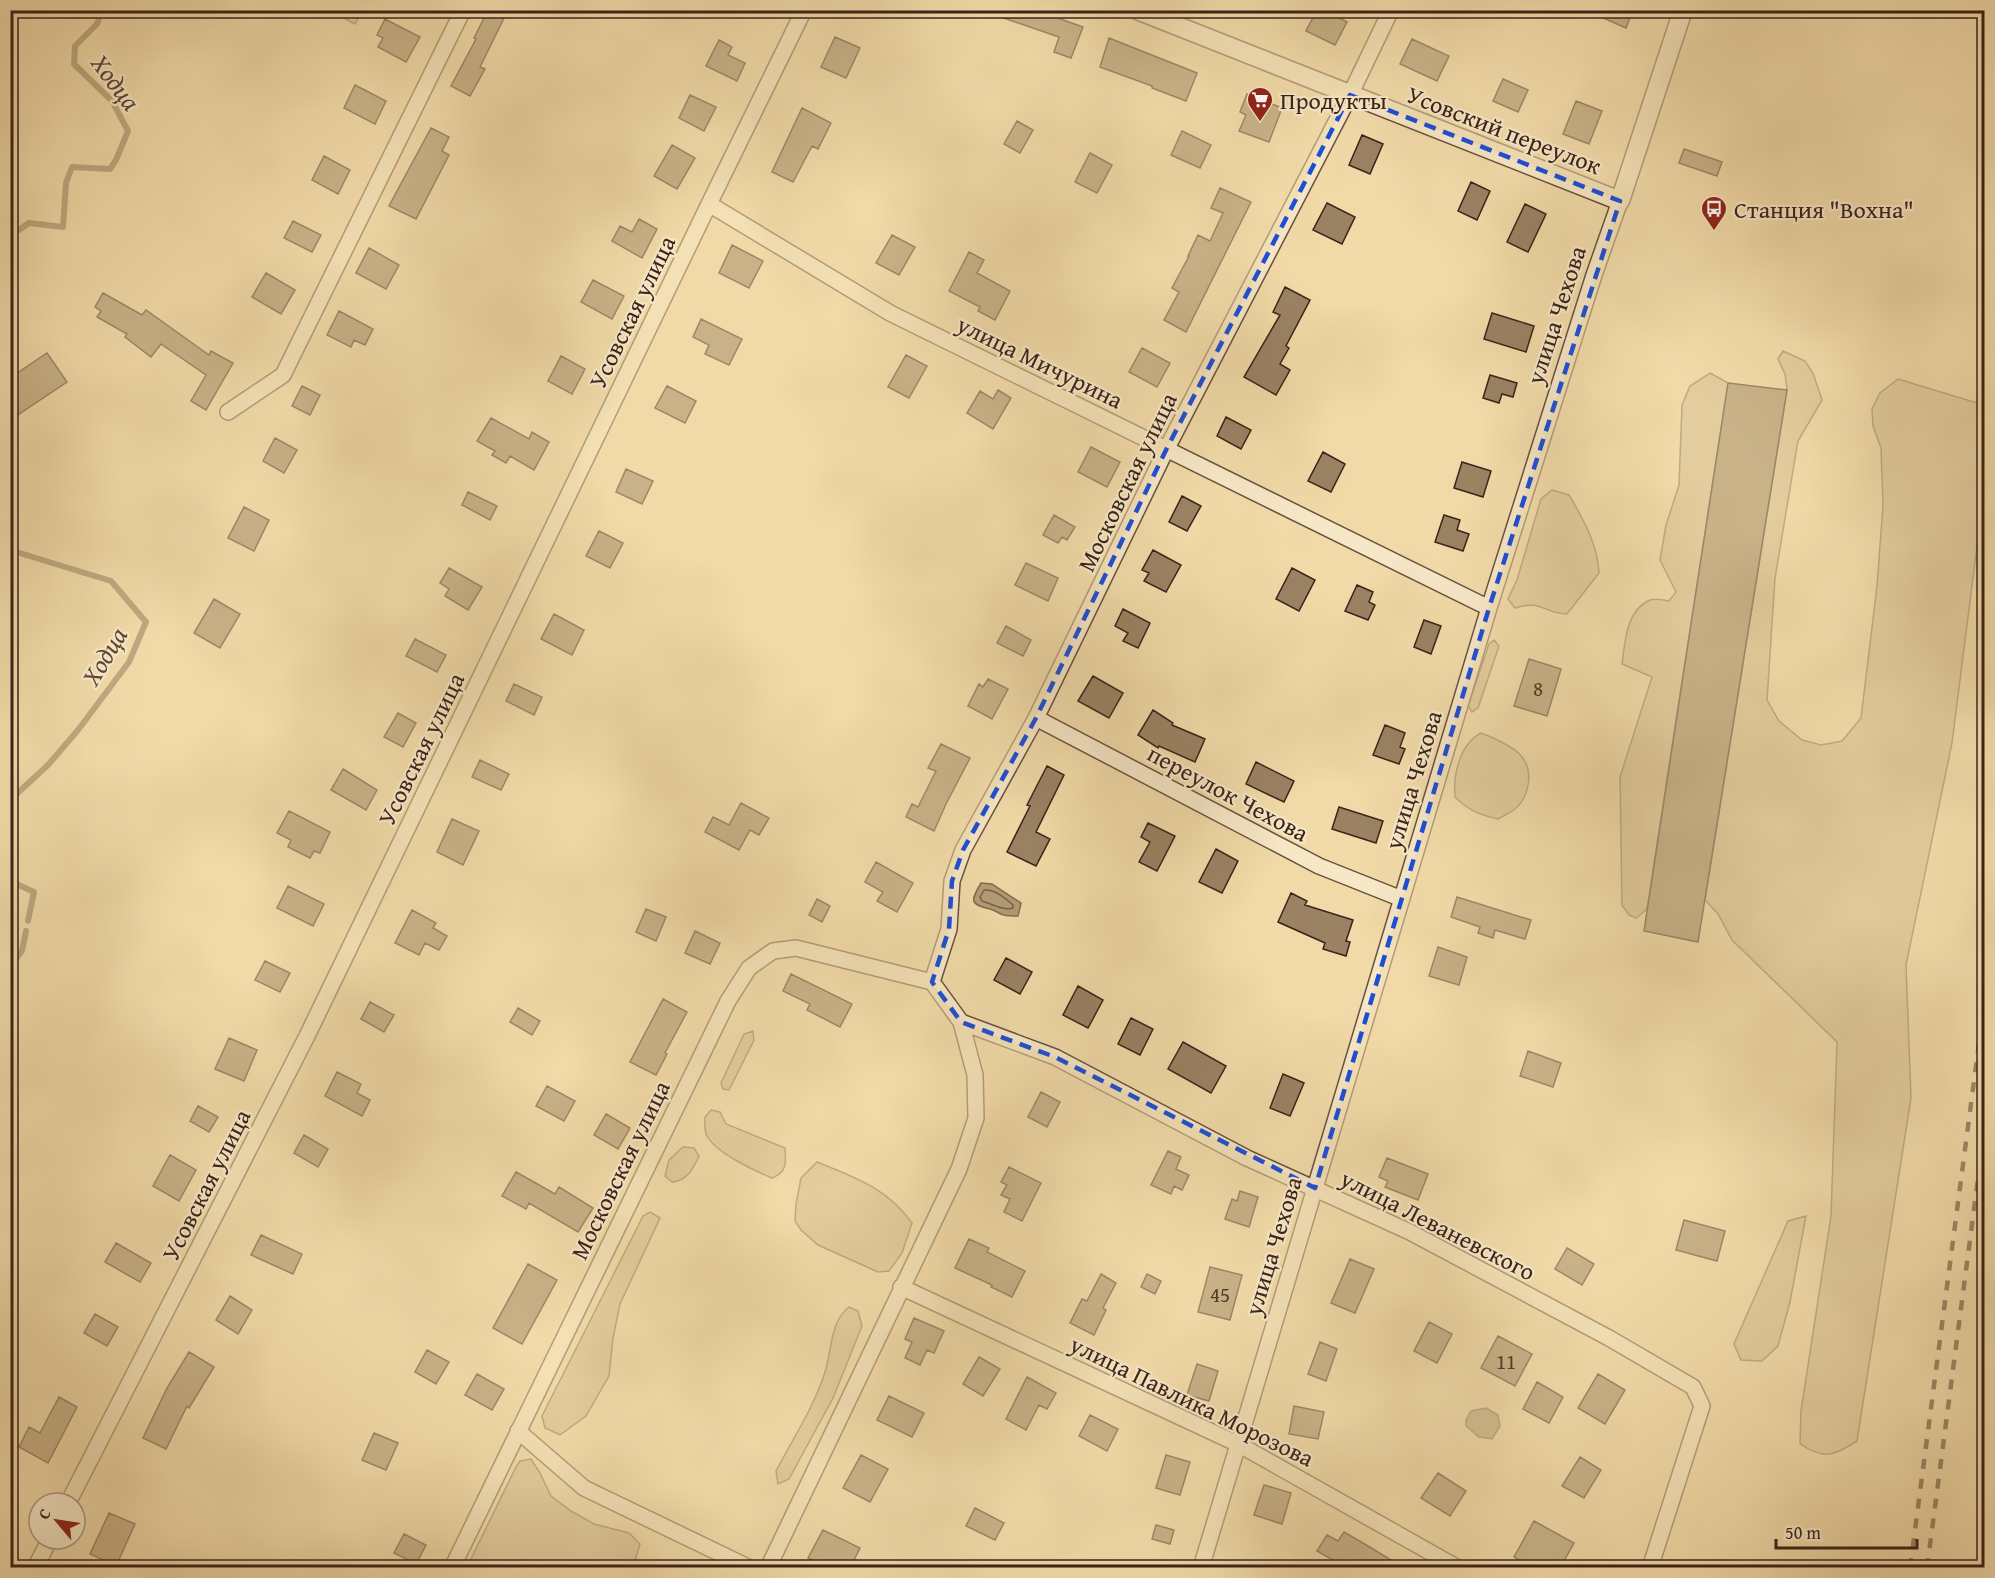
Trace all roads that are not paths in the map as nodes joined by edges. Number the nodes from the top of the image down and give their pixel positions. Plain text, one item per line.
1 (463, 10) edge
2 (804, 10) edge
3 (1137, 10) edge
4 (1391, 10) edge
5 (1683, 10) edge
6 (1350, 95) junction
7 (1620, 201) junction
8 (709, 204) junction
9 (228, 412) dead end
10 (1166, 450) junction
11 (1489, 608) junction
12 (1036, 718) junction
13 (1402, 899) junction
14 (932, 982) junction
15 (961, 1022) junction
16 (1315, 1188) junction
17 (901, 1287) junction
18 (518, 1431) junction
19 (1238, 1444) junction
20 (74, 1491) edge
21 (44, 1551) edge
22 (35, 1568) edge
23 (452, 1568) edge
24 (750, 1568) edge
25 (768, 1568) edge
26 (1201, 1568) edge
27 (1458, 1568) edge
28 (1650, 1568) edge

1 - 9 street
2 - 8 street, Усовская улица
3 - 6 street, Усовский переулок
4 - 6 street, Московская улица
5 - 7 street, улица Чехова
6 - 7 street, Усовский переулок
6 - 10 street, Московская улица
7 - 11 street, улица Чехова
8 - 10 street, улица Мичурина
8 - 20 street, Усовская улица
10 - 11 street, улица Мичурина
10 - 12 street, Московская улица
11 - 13 street, улица Чехова
12 - 13 street, переулок Чехова
12 - 14 street, Московская улица
13 - 16 street, улица Чехова
14 - 15 street
14 - 18 street, Московская улица
15 - 16 street, улица Леваневского
15 - 17 street
16 - 19 street, улица Чехова
16 - 28 street, улица Леваневского
17 - 19 street, улица Павлика Морозова
17 - 25 street
18 - 23 street, Московская улица
18 - 24 street
19 - 26 street, улица Чехова
19 - 27 street, улица Павлика Морозова
21 - 22 street

